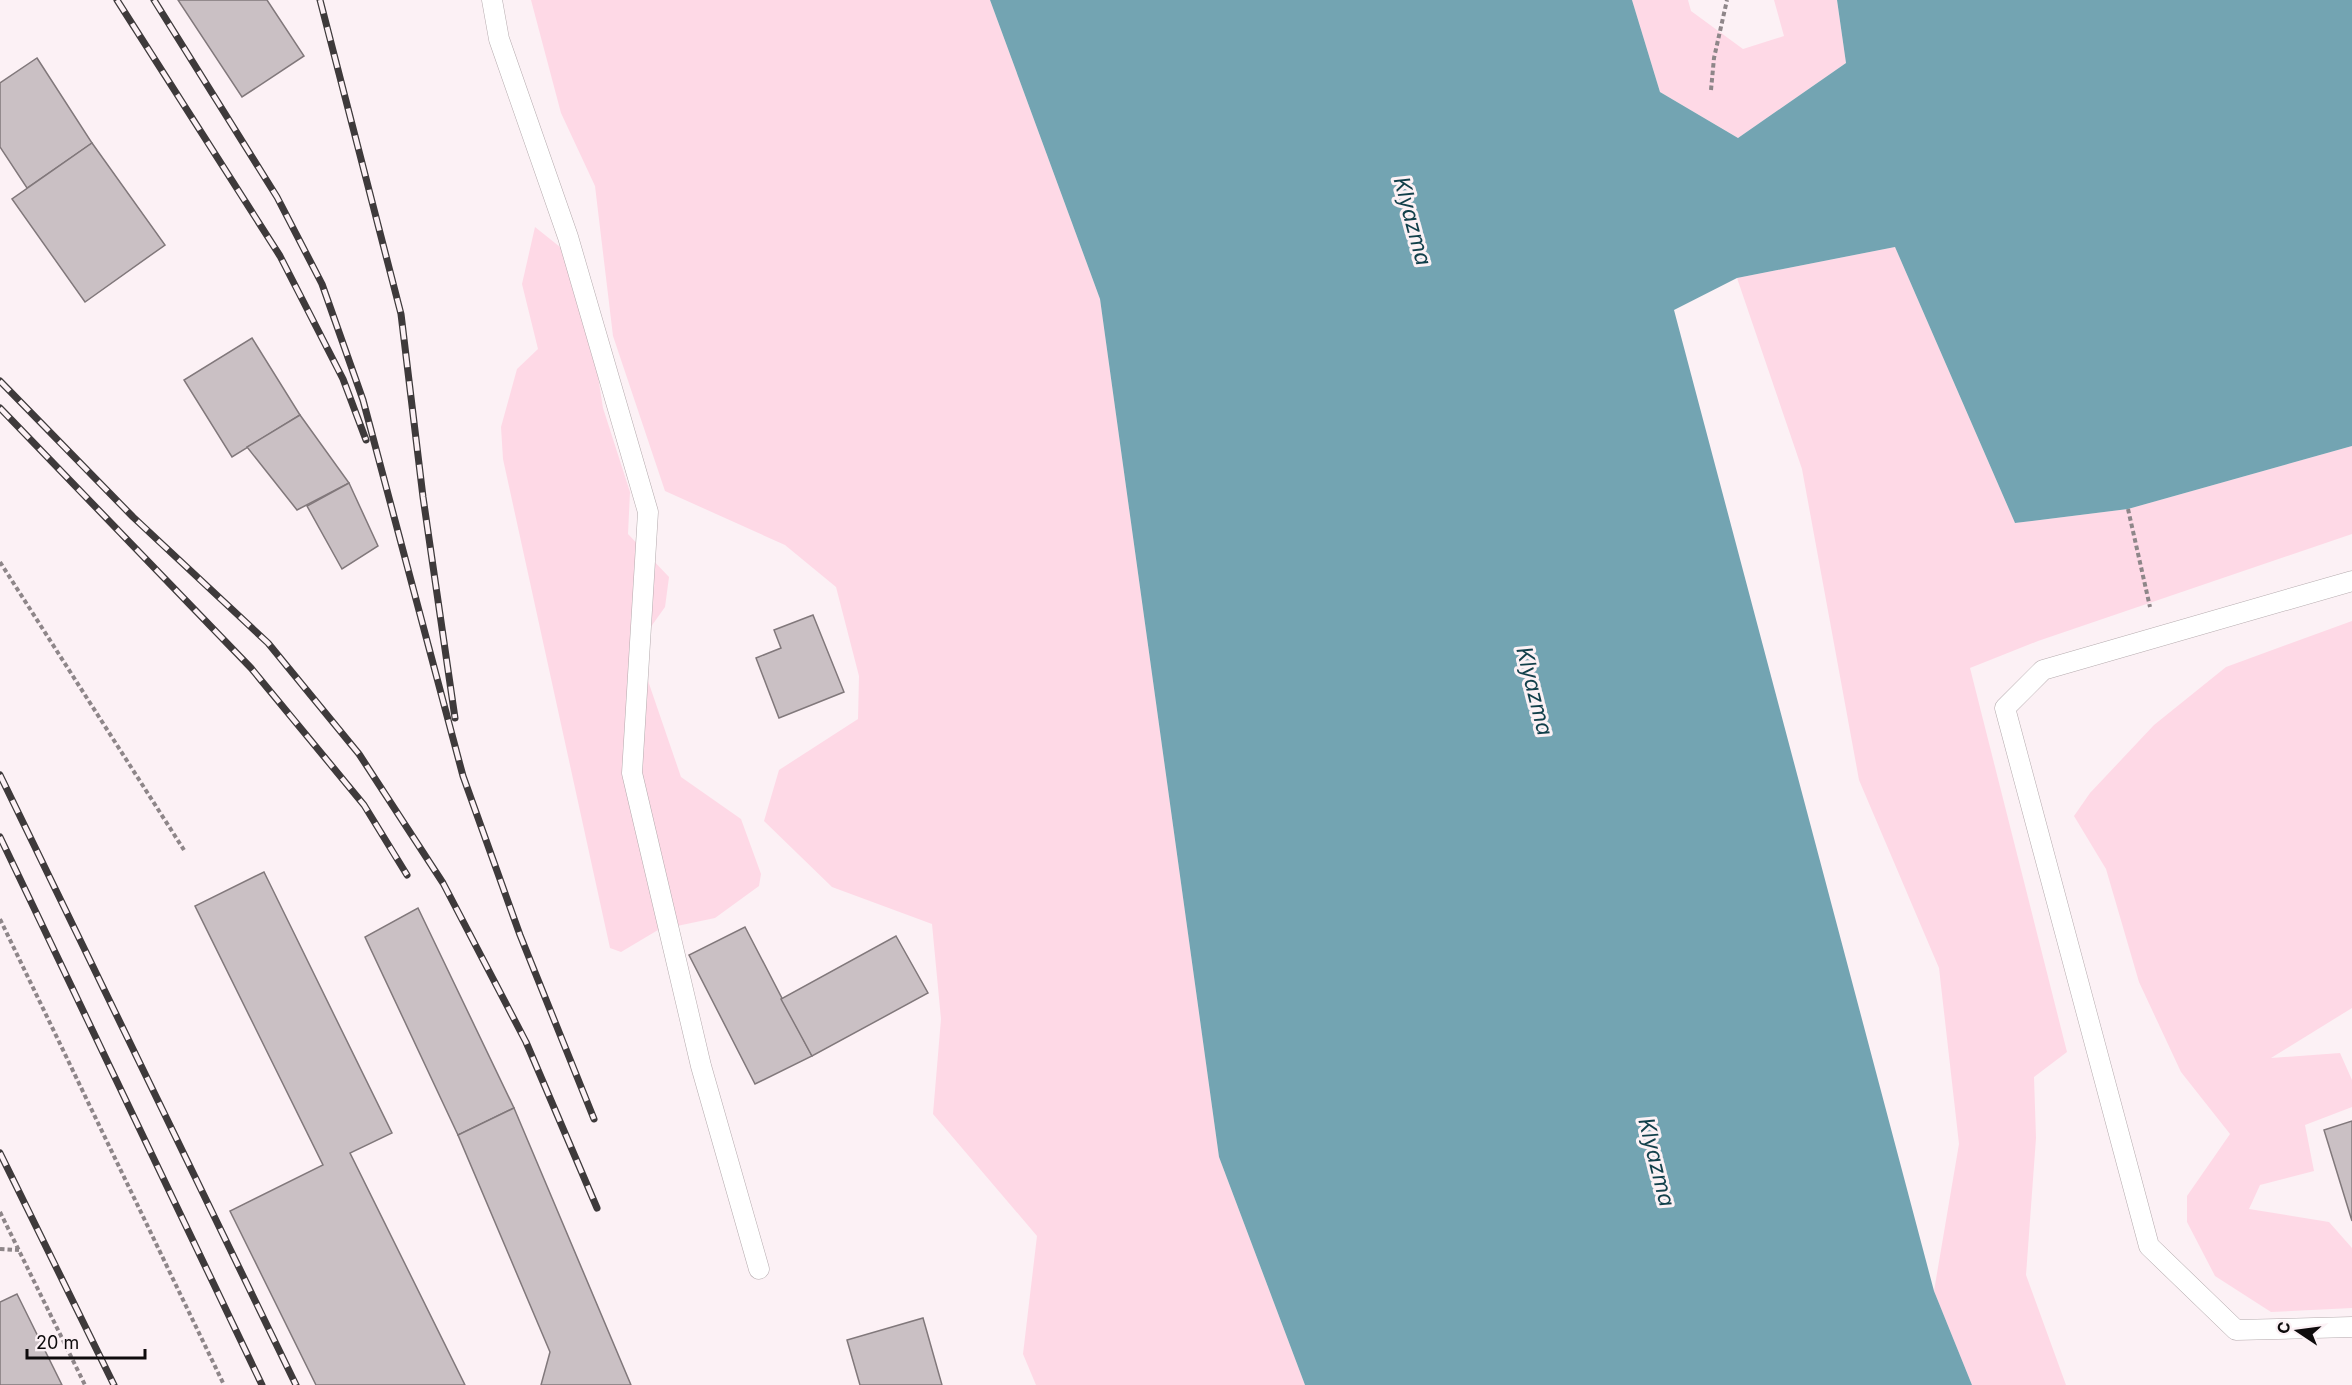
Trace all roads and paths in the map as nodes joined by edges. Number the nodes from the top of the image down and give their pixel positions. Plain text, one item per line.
1 (492, 0) edge
2 (1727, 0) edge
3 (1711, 90) dead end
4 (2128, 509) dead end
5 (0, 562) edge
6 (2352, 581) edge
7 (2158, 637) junction
8 (184, 850) dead end
9 (0, 920) edge
10 (0, 1212) edge
11 (0, 1250) edge
12 (19, 1250) junction
13 (759, 1269) dead end
14 (2352, 1327) edge
15 (85, 1385) edge
16 (224, 1385) edge

1 - 13 lane
2 - 3 path
4 - 7 path
5 - 8 path
6 - 7 lane
7 - 14 lane
9 - 16 path
10 - 12 path
11 - 12 path
12 - 15 path

